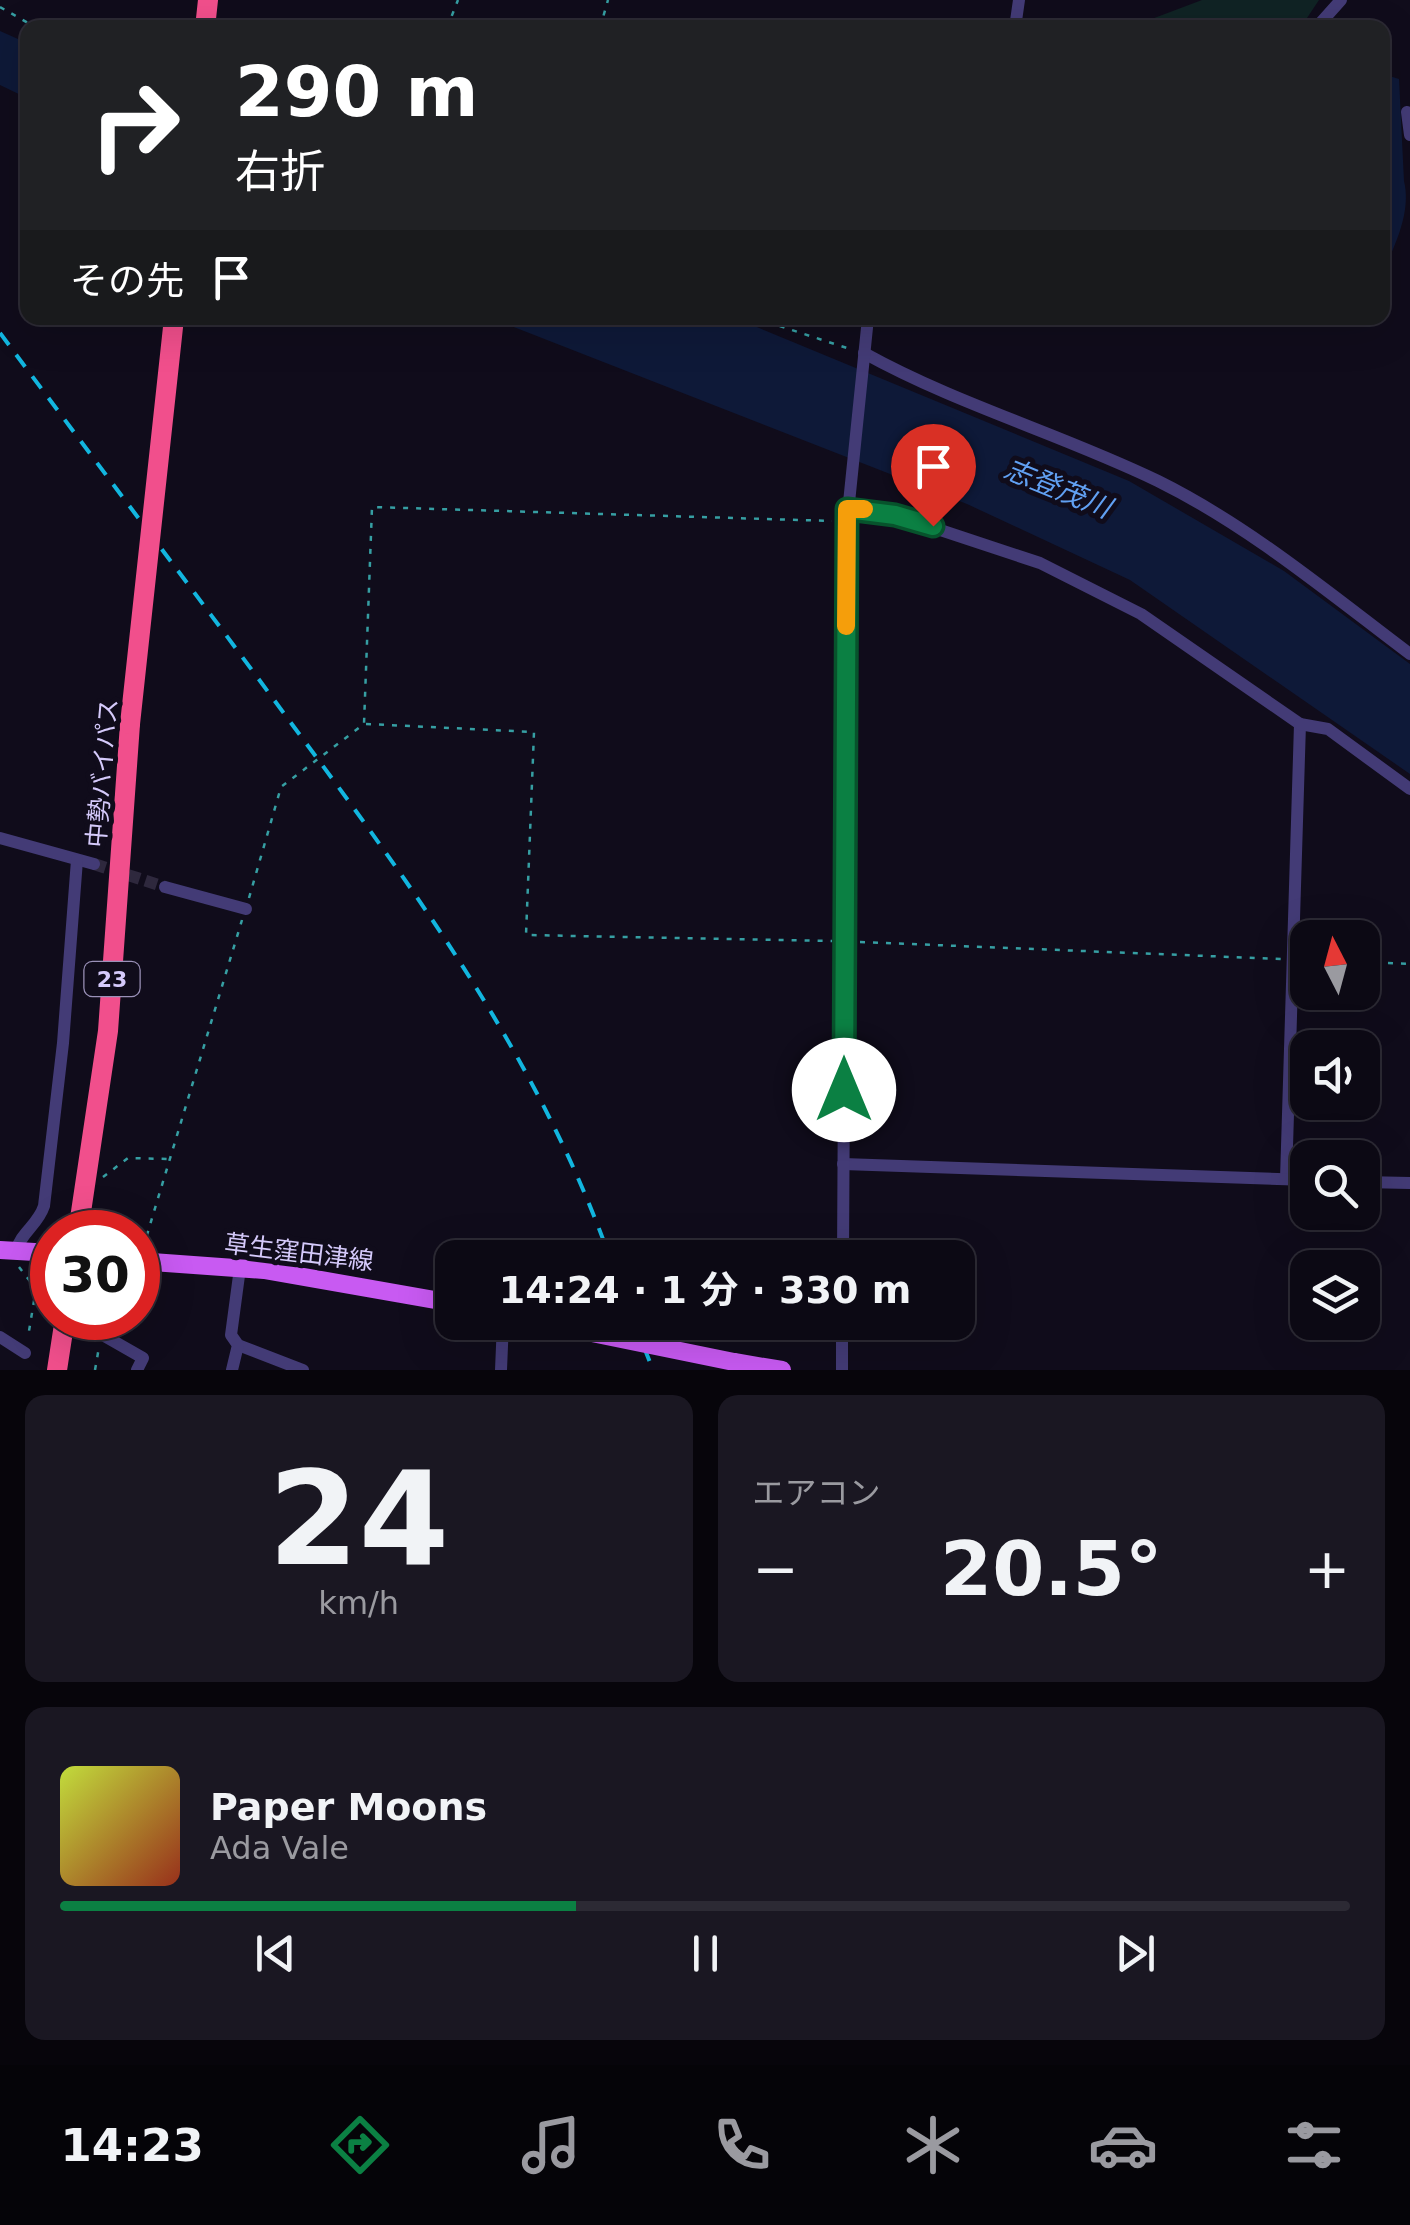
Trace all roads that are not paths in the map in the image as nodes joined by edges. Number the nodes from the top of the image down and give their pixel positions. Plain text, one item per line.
1 (1340, 0) edge
2 (1323, 20) edge
3 (1407, 112) dead end
4 (1410, 135) edge
5 (173, 325) edge
6 (867, 325) edge
7 (864, 356) junction
8 (847, 515) junction
9 (1410, 654) edge
10 (1300, 724) junction
11 (1410, 789) edge
12 (0, 838) edge
13 (78, 860) junction
14 (94, 864) tunnel mouth
15 (165, 887) tunnel mouth
16 (246, 909) road end
17 (843, 1164) junction
18 (1286, 1179) junction
19 (1290, 1179) edge
20 (1380, 1182) edge
21 (1410, 1183) edge
22 (82, 1210) edge
23 (843, 1240) edge
24 (8, 1250) edge
25 (160, 1263) edge
26 (240, 1268) junction
27 (435, 1299) edge
28 (0, 1337) edge
29 (62, 1340) edge
30 (112, 1340) edge
31 (502, 1340) edge
32 (626, 1340) edge
33 (842, 1340) edge
34 (238, 1346) junction
35 (25, 1353) road end
36 (57, 1370) edge
37 (137, 1370) edge
38 (232, 1370) edge
39 (304, 1370) edge
40 (501, 1370) edge
41 (782, 1370) edge
42 (842, 1370) edge

1 - 2 street
3 - 4 street
5 - 22 highway, 中勢バイパス / 23, bridge
6 - 7 street
7 - 8 street
7 - 9 street
8 - 10 street
8 - 17 street
10 - 11 street
10 - 18 street
12 - 13 street
13 - 14 street
13 - 24 street
15 - 16 street
17 - 18 street
17 - 23 street
18 - 19 street
20 - 21 street
25 - 26 main road, 草生窪田津線
26 - 27 main road, 草生窪田津線
26 - 34 street
28 - 35 street
29 - 36 highway
30 - 37 street
31 - 40 street
32 - 41 main road, bridge
33 - 42 street
34 - 38 street
34 - 39 street

